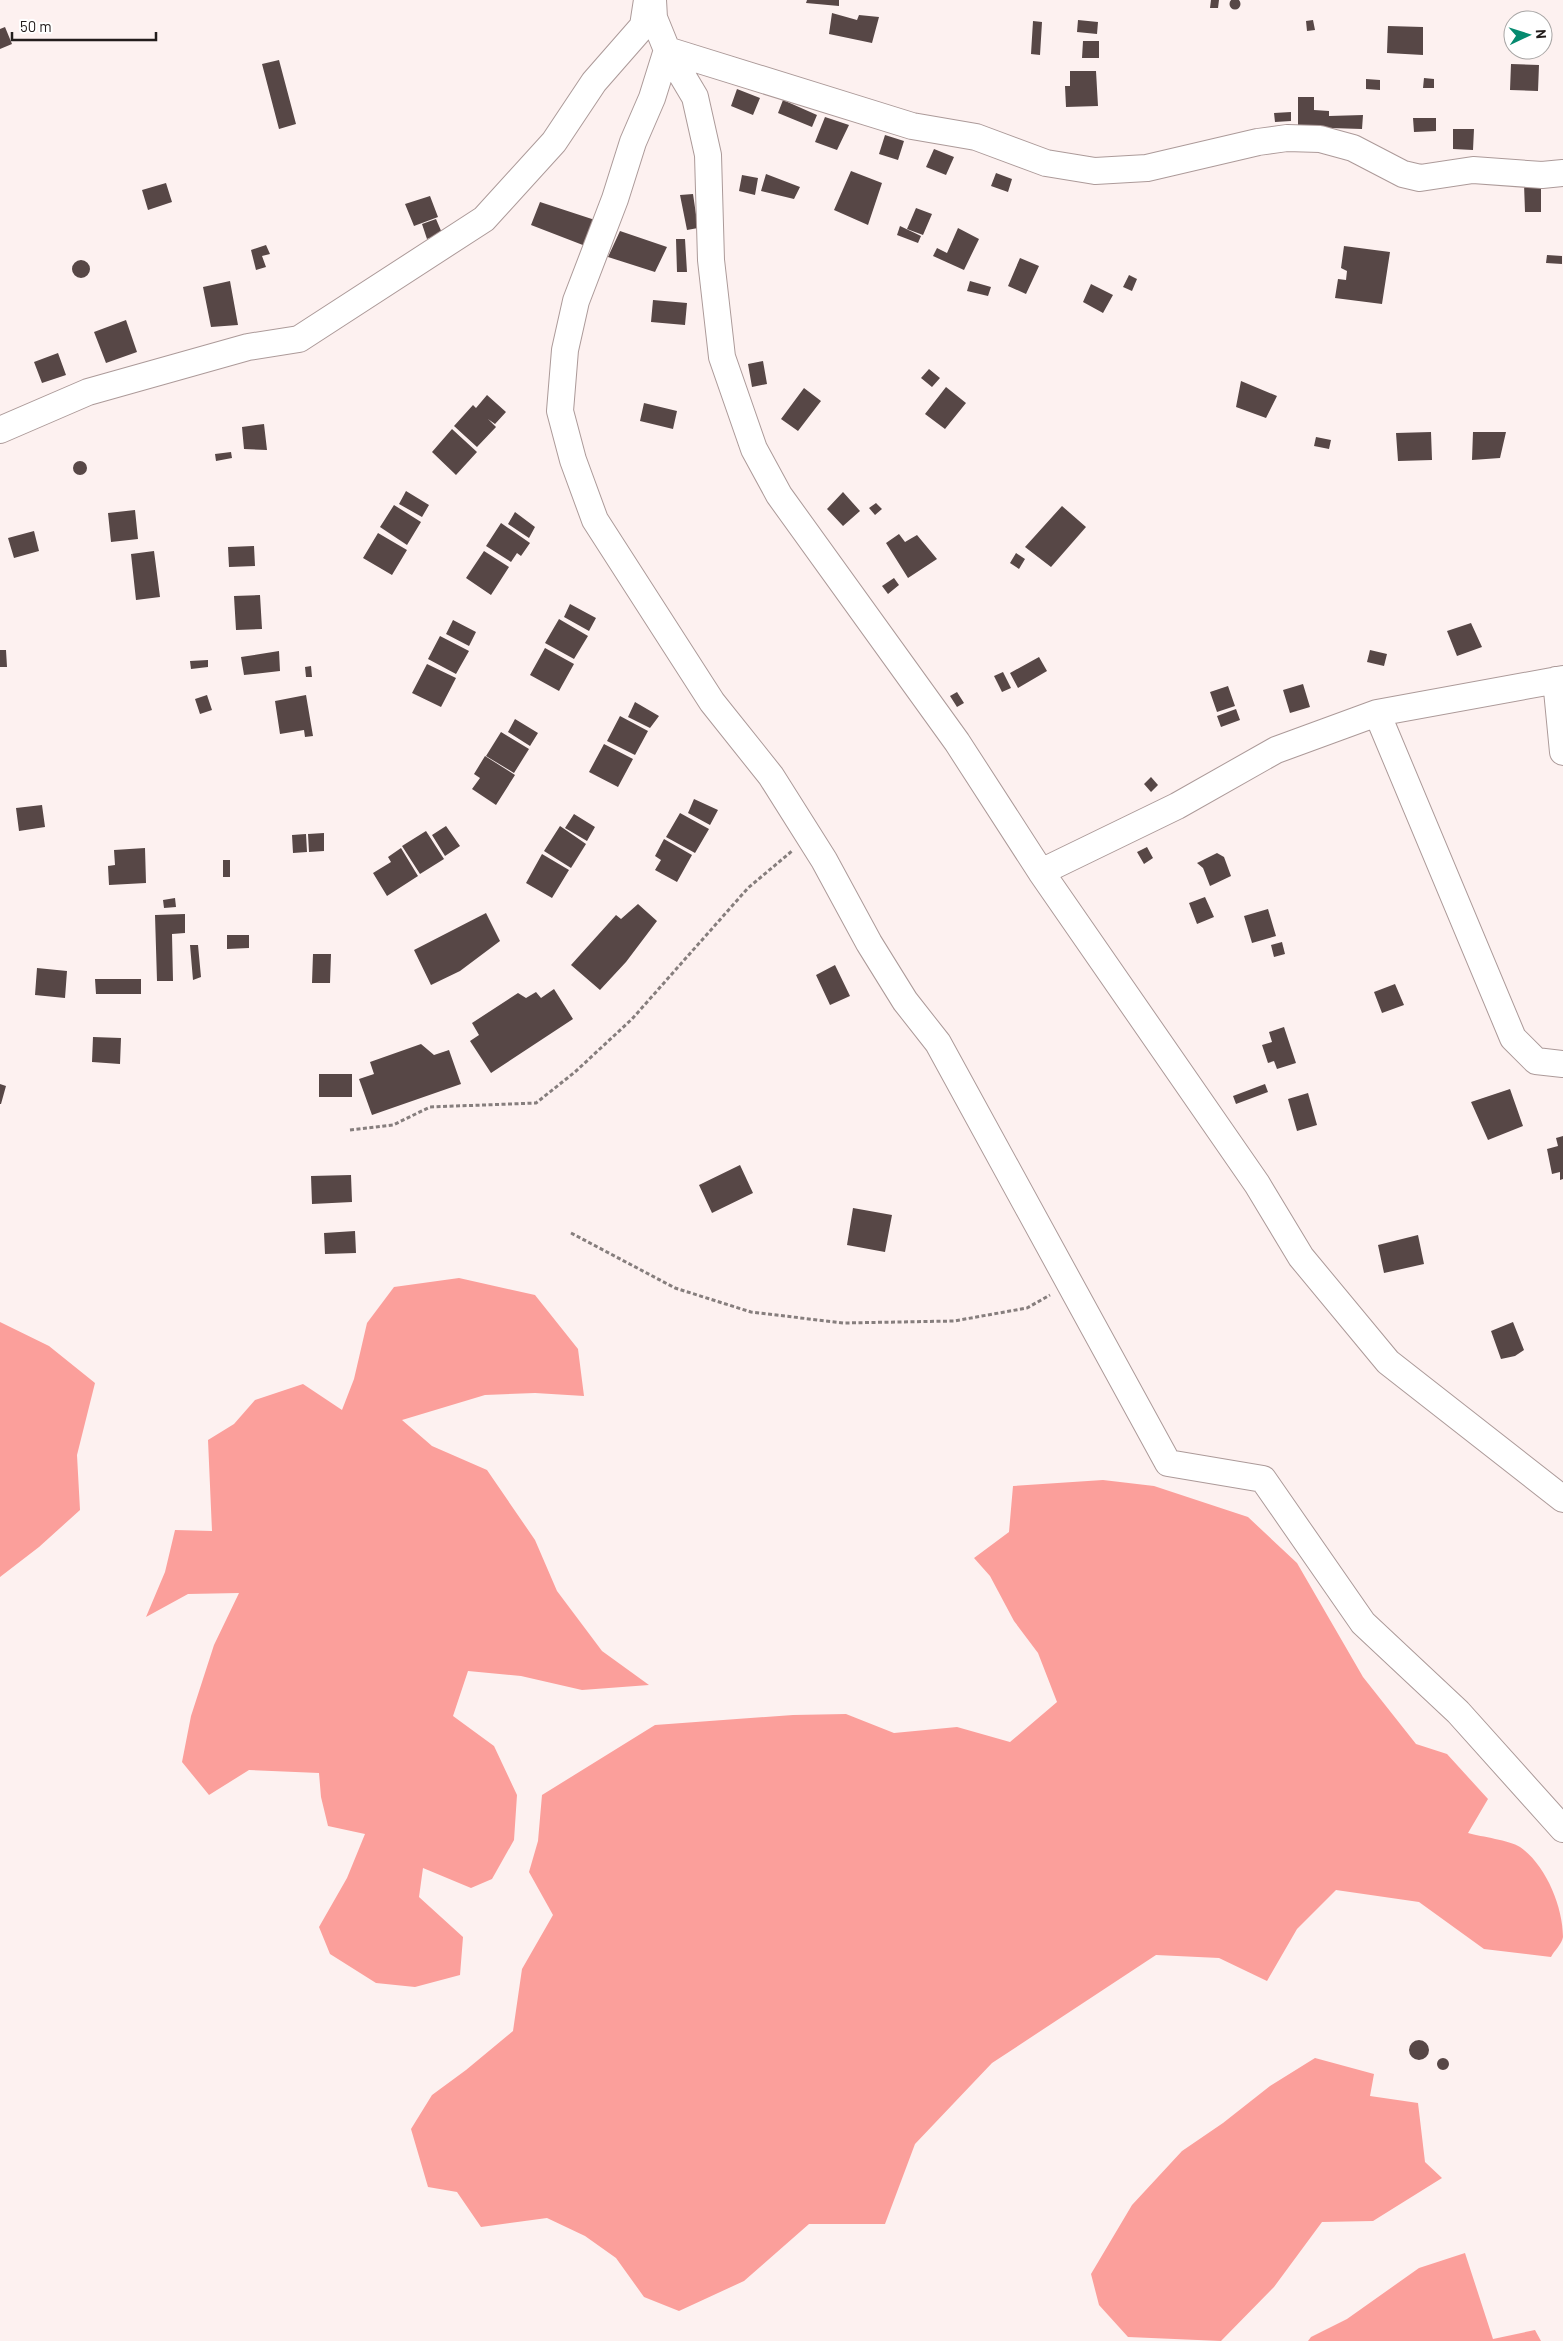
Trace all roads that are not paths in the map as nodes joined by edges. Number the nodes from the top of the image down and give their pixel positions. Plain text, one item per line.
1 (647, 0) edge
2 (653, 0) edge
3 (667, 50) junction
4 (1563, 173) edge
5 (0, 430) edge
6 (1559, 680) edge
7 (1377, 713) junction
8 (1563, 752) edge
9 (1041, 872) junction
10 (1563, 1064) edge
11 (1563, 1499) edge
12 (1563, 1829) edge

1 - 5 street
2 - 3 street
3 - 4 street
3 - 9 street
3 - 12 street
6 - 7 street
6 - 8 street
7 - 9 street
7 - 10 street
9 - 11 street

